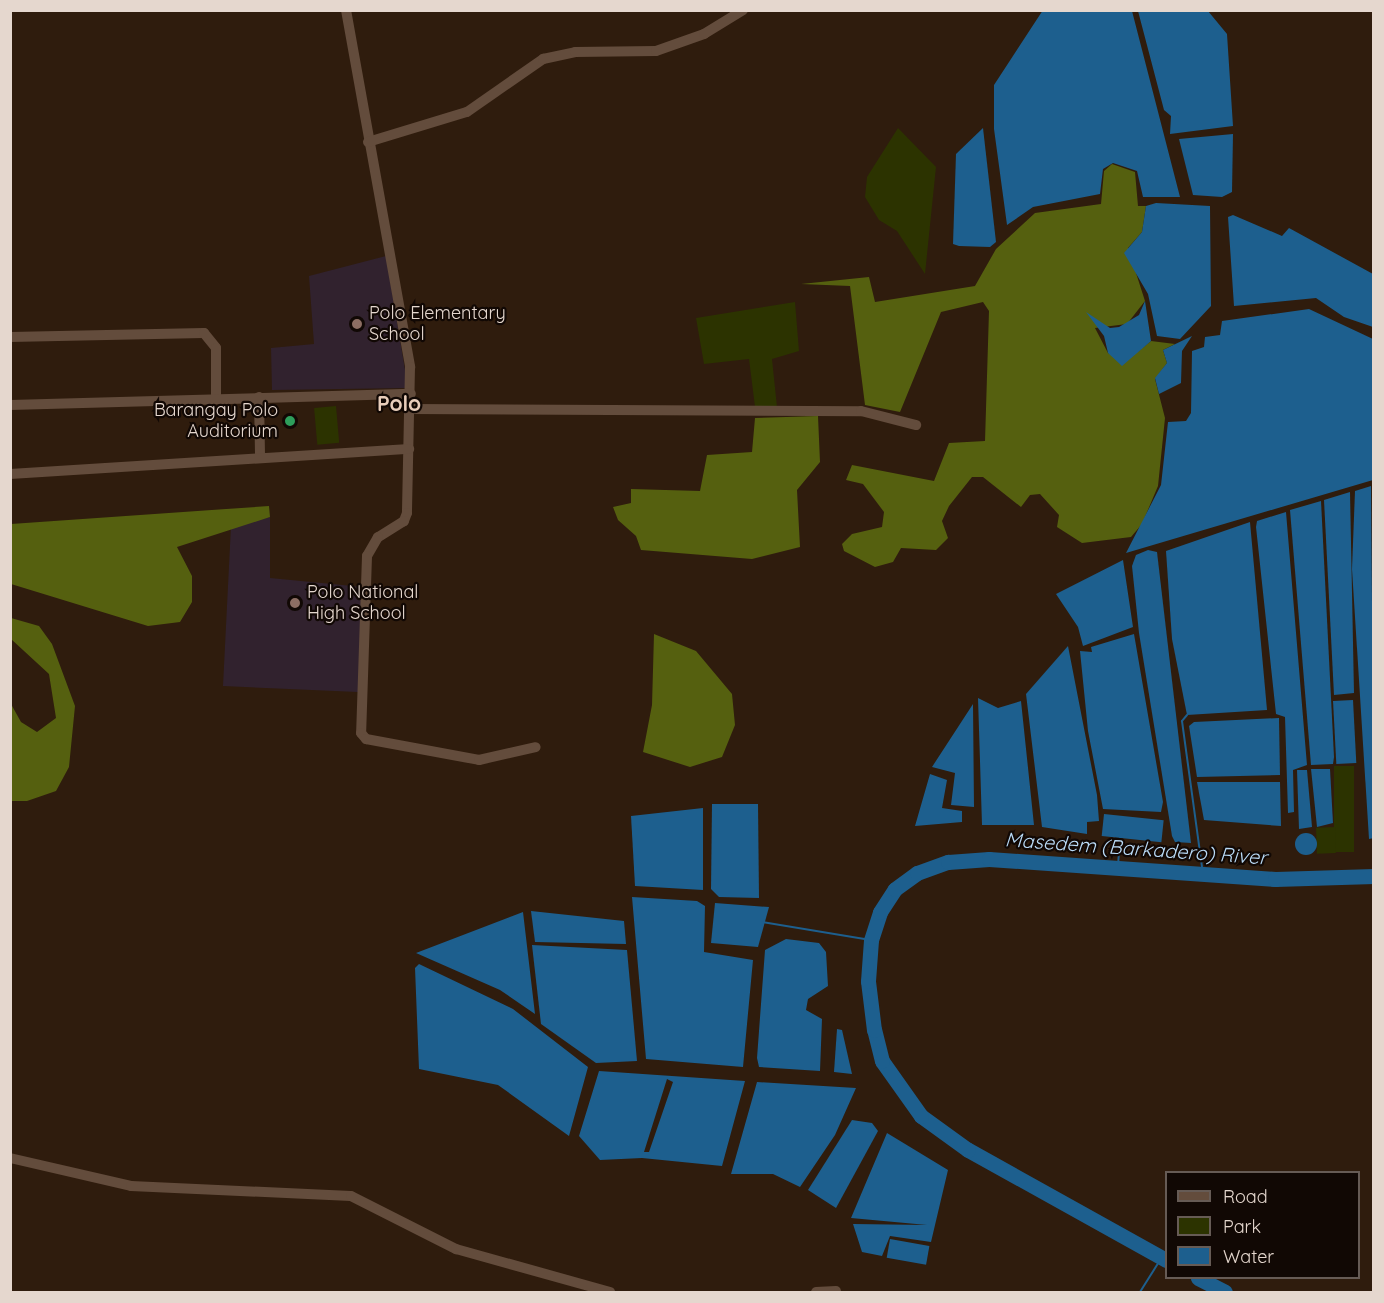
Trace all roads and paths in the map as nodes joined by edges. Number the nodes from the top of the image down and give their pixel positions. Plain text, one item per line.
1 (346, 10) edge
2 (743, 10) edge
3 (368, 142) junction
4 (10, 337) edge
5 (411, 394) junction
6 (216, 397) junction
7 (259, 397) junction
8 (10, 405) edge
9 (411, 409) junction
10 (916, 425) dead end
11 (409, 449) junction
12 (261, 457) junction
13 (10, 474) edge
14 (536, 747) dead end
15 (10, 1158) edge
16 (836, 1291) edge
17 (610, 1293) edge
18 (816, 1293) edge

1 - 3 street
2 - 3 street
3 - 5 street
4 - 6 street
5 - 7 street
5 - 9 street
6 - 7 street
6 - 8 street
7 - 12 street
9 - 10 street
9 - 11 street
11 - 12 street
11 - 14 street
12 - 13 street
15 - 17 street
16 - 18 street

